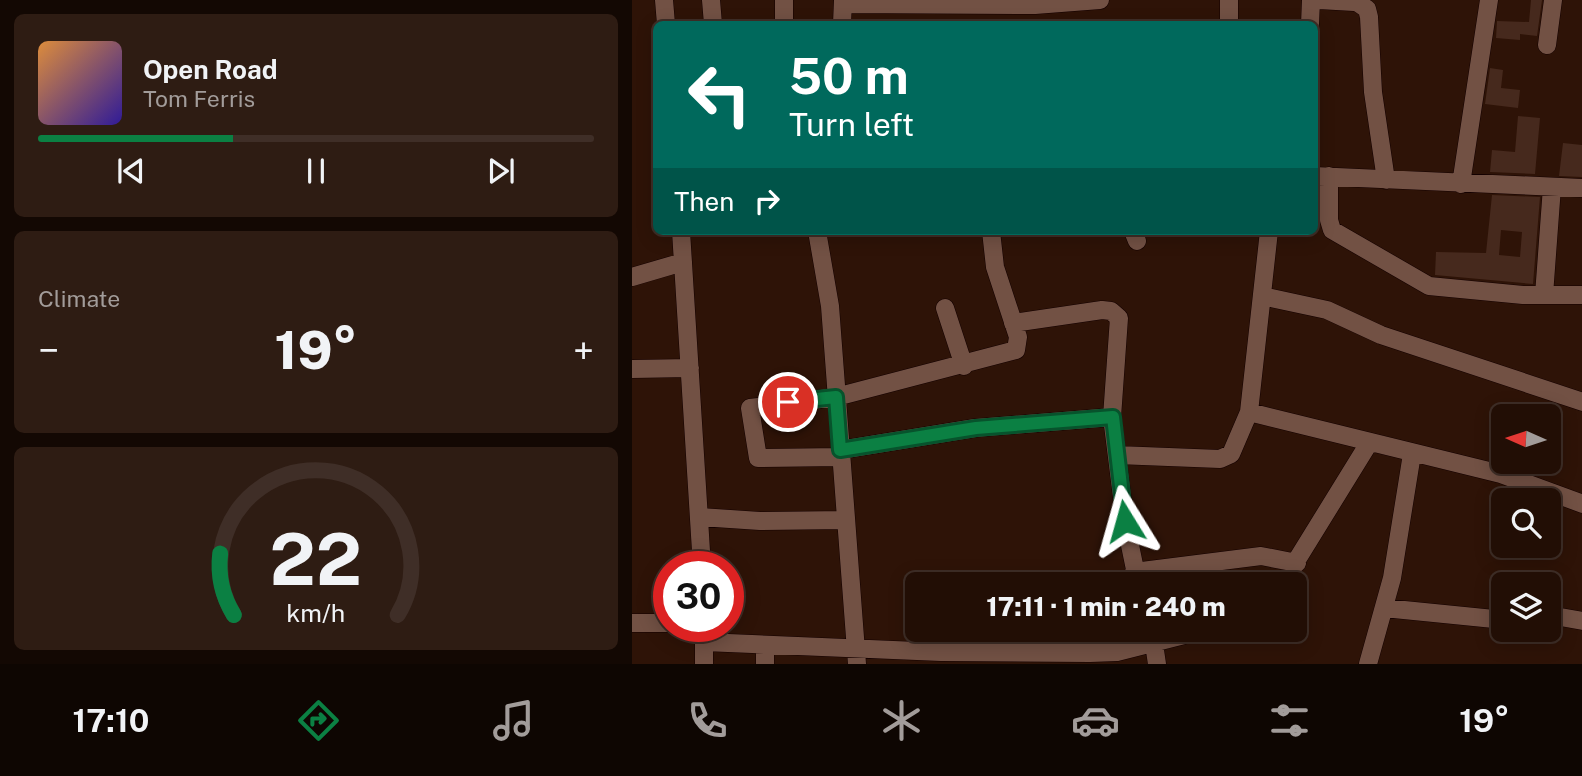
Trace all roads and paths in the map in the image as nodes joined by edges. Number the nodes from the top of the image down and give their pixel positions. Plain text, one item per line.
1 (664, 0) edge
2 (711, 0) edge
3 (784, 0) edge
4 (1100, 0) edge
5 (1229, 0) edge
6 (1311, 0) edge
7 (1319, 0) edge
8 (1489, 0) edge
9 (1553, 0) edge
10 (1354, 1) edge
11 (843, 2) edge
12 (1021, 3) edge
13 (666, 21) edge
14 (713, 21) edge
15 (784, 21) edge
16 (842, 21) edge
17 (1229, 21) edge
18 (1310, 21) edge
19 (1547, 45) dead end
20 (1322, 176) edge
21 (1386, 180) junction
22 (1461, 184) junction
23 (1552, 187) junction
24 (1582, 188) edge
25 (681, 235) edge
26 (818, 235) edge
27 (991, 235) edge
28 (1269, 235) edge
29 (683, 262) junction
30 (632, 277) edge
31 (1544, 295) junction
32 (1582, 295) edge
33 (1262, 296) junction
34 (945, 308) dead end
35 (1013, 323) junction
36 (964, 366) junction
37 (690, 368) junction
38 (632, 369) edge
39 (836, 397) junction
40 (1582, 402) edge
41 (1249, 412) junction
42 (1113, 417) junction
43 (1369, 443) junction
44 (841, 453) junction
45 (1412, 454) junction
46 (1117, 455) junction
47 (1582, 504) edge
48 (700, 517) junction
49 (846, 520) junction
50 (701, 551) edge
51 (1297, 563) junction
52 (1135, 572) edge
53 (1170, 572) edge
54 (1291, 572) edge
55 (1384, 608) junction
56 (1561, 617) edge
57 (1491, 619) edge
58 (1582, 621) edge
59 (653, 623) edge
60 (632, 624) edge
61 (704, 642) edge
62 (744, 642) edge
63 (1140, 642) edge
64 (1155, 642) edge
65 (765, 646) junction
66 (857, 656) edge
67 (941, 658) edge
68 (1006, 658) edge
69 (704, 664) edge
70 (765, 664) edge
71 (1157, 664) edge
72 (1368, 664) edge

1 - 13 street
2 - 14 street
3 - 15 street
4 - 12 street
5 - 17 street
6 - 18 street
7 - 10 street
8 - 22 street
9 - 19 street
10 - 21 street
11 - 12 street
11 - 16 street
20 - 21 street
20 - 31 street
21 - 22 street
22 - 23 street
23 - 24 street
23 - 31 street
25 - 29 street
26 - 39 street
27 - 35 street
28 - 33 street
29 - 30 street
29 - 37 street
31 - 32 street
33 - 40 street
33 - 41 street
34 - 36 street
35 - 36 street
35 - 42 street
36 - 39 street
37 - 38 street
37 - 48 street
39 - 44 street
39 - 44 street
41 - 43 street
41 - 46 street
42 - 44 street
42 - 46 street
43 - 45 street
43 - 51 street
44 - 49 street
45 - 47 street
45 - 55 street
46 - 52 street
48 - 49 street
48 - 50 street
49 - 66 street
51 - 53 street
51 - 54 street
55 - 57 street
55 - 72 street
56 - 58 street
59 - 60 street
61 - 69 street
62 - 65 street
63 - 68 street
64 - 71 street
65 - 66 street
65 - 70 street
66 - 67 street
67 - 68 street

